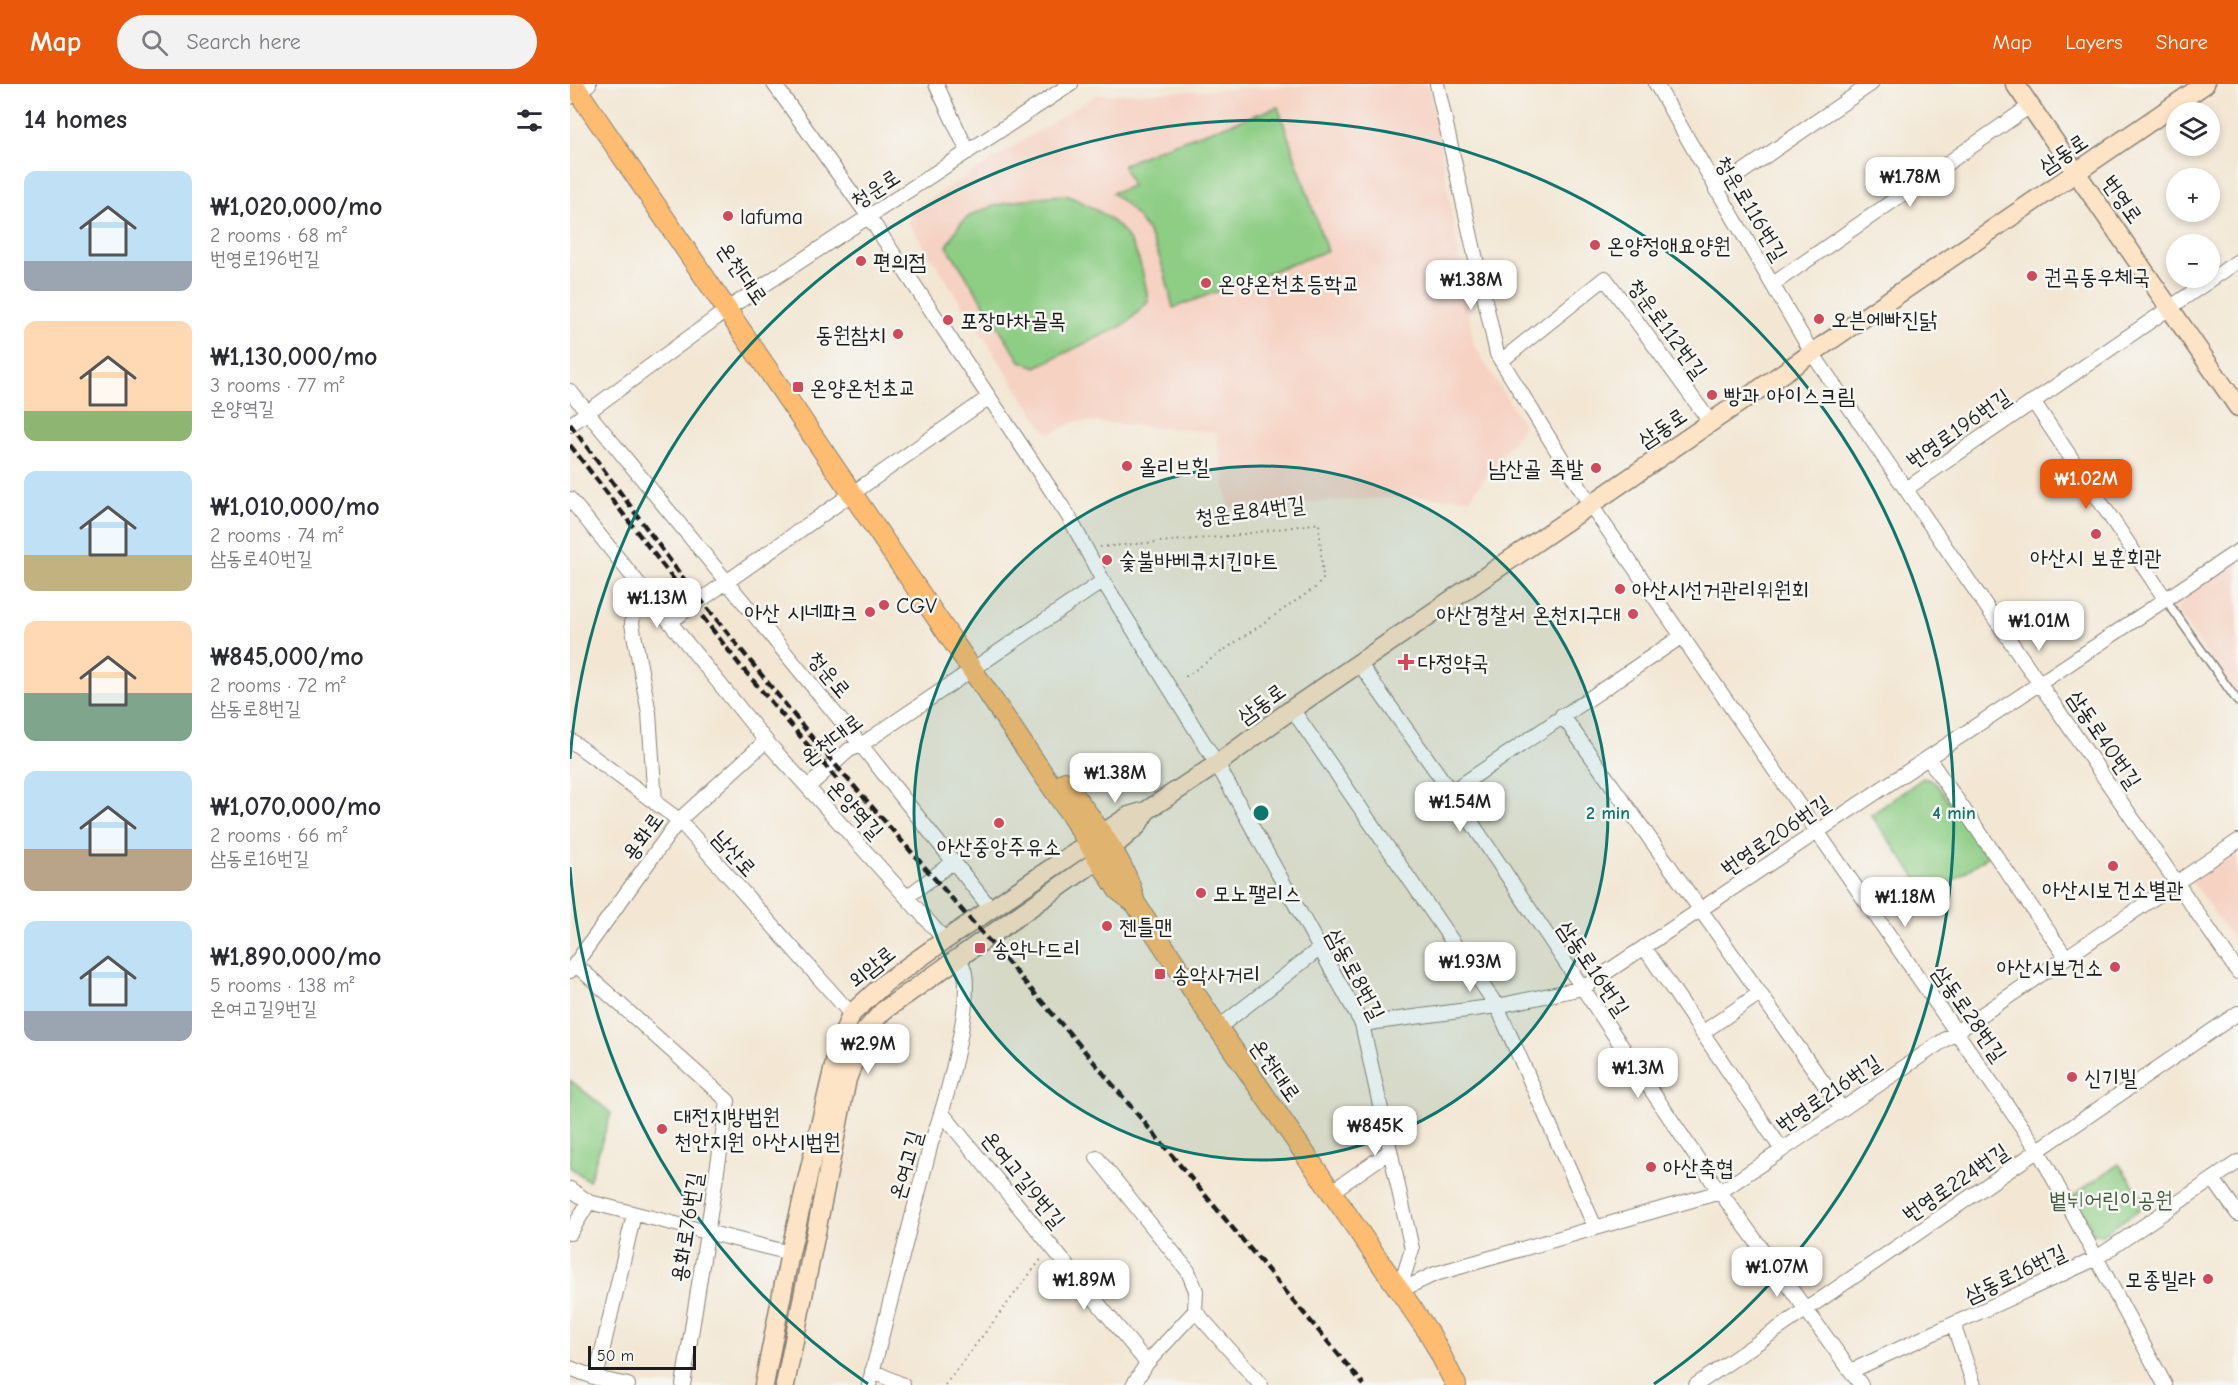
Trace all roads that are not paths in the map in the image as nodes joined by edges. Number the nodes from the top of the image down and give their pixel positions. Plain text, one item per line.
1 (774, 84) edge
2 (936, 84) edge
3 (1071, 84) edge
4 (1437, 84) edge
5 (1656, 84) edge
6 (1871, 84) edge
7 (2015, 84) edge
8 (2205, 84) edge
9 (580, 88) edge
10 (2030, 106) junction
11 (968, 152) junction
12 (2076, 173) junction
13 (1716, 190) junction
14 (869, 217) junction
15 (2238, 261) edge
16 (1773, 284) junction
17 (731, 307) junction
18 (2169, 307) junction
19 (1812, 353) junction
20 (1501, 361) junction
21 (570, 392) edge
22 (988, 398) junction
23 (2033, 401) junction
24 (2238, 407) edge
25 (587, 414) junction
26 (1711, 423) junction
27 (570, 425) edge
28 (1906, 489) junction
29 (856, 490) junction
30 (570, 499) edge
31 (1590, 504) junction
32 (2238, 552) edge
33 (1103, 581) junction
34 (726, 582) junction
35 (646, 592) junction
36 (2166, 600) junction
37 (671, 621) junction
38 (1682, 636) junction
39 (1359, 663) junction
40 (976, 665) junction
41 (2041, 683) junction
42 (2238, 702) edge
43 (1292, 709) junction
44 (1562, 715) junction
45 (570, 740) edge
46 (766, 741) junction
47 (861, 745) junction
48 (1928, 758) junction
49 (1217, 764) junction
50 (808, 787) junction
51 (1451, 792) junction
52 (655, 803) junction
53 (679, 820) junction
54 (1818, 832) junction
55 (2238, 841) edge
56 (1100, 846) junction
57 (954, 861) junction
58 (2177, 882) junction
59 (907, 897) junction
60 (992, 909) junction
61 (1700, 910) junction
62 (945, 940) junction
63 (1644, 947) junction
64 (1319, 949) junction
65 (958, 956) junction
66 (2066, 957) junction
67 (573, 968) edge
68 (2238, 972) edge
69 (1582, 988) junction
70 (1760, 993) junction
71 (1497, 1006) junction
72 (2238, 1013) edge
73 (851, 1014) junction
74 (1362, 1024) junction
75 (1218, 1028) junction
76 (1958, 1031) junction
77 (1702, 1033) junction
78 (1842, 1109) junction
79 (942, 1113) junction
80 (1782, 1150) junction
81 (2038, 1150) junction
82 (1390, 1151) junction
83 (1097, 1158) dead end
84 (2238, 1162) edge
85 (2213, 1179) junction
86 (570, 1189) edge
87 (1331, 1192) junction
88 (1720, 1192) junction
89 (589, 1202) junction
90 (634, 1214) junction
91 (2238, 1214) edge
92 (1595, 1227) junction
93 (706, 1232) junction
94 (570, 1233) edge
95 (790, 1253) junction
96 (2096, 1259) junction
97 (1399, 1291) junction
98 (1805, 1310) junction
99 (1195, 1311) junction
100 (1953, 1324) junction
101 (1147, 1363) junction
102 (570, 1368) edge
103 (1851, 1371) junction
104 (596, 1378) junction
105 (870, 1378) edge
106 (628, 1385) edge
107 (683, 1385) edge
108 (764, 1385) edge
109 (785, 1385) edge
110 (903, 1385) edge
111 (1133, 1385) edge
112 (1261, 1385) edge
113 (1456, 1385) edge
114 (1695, 1385) edge
115 (1861, 1385) edge
116 (1974, 1385) edge
117 (2165, 1385) edge

1 - 14 street
2 - 11 street
3 - 11 street, 청운로
4 - 20 street
5 - 13 street, 청운로116번길
6 - 13 street
7 - 10 street, 번영로
8 - 12 street, 삼동로
9 - 17 main road, 온천대로
10 - 12 street, 번영로
10 - 16 street
11 - 14 street, 청운로
12 - 18 street, 번영로
12 - 19 street, 삼동로
13 - 16 street, 청운로116번길
14 - 17 street, 청운로
14 - 22 street
15 - 18 street, 번영로196번길
16 - 19 street, 청운로116번길
17 - 25 street, 청운로
17 - 29 main road, 온천대로
18 - 23 street, 번영로196번길
18 - 24 street, 번영로
19 - 26 street, 삼동로
19 - 28 street, 삼동로40번길
20 - 26 street, 청운로112번길
20 - 31 street
21 - 25 street
22 - 29 street
22 - 33 street
23 - 28 street, 번영로196번길
23 - 36 street, 번영로196번길
25 - 27 street, 청운로
25 - 34 street, 청운로
26 - 31 street, 삼동로
28 - 41 street, 삼동로40번길
29 - 34 street
29 - 40 main road, 온천대로
30 - 35 street, 온양역길
31 - 38 street, 삼동로28번길
31 - 39 street, 삼동로
32 - 36 street, 번영로206번길
33 - 40 street, 온천대로
33 - 49 street
34 - 37 street
34 - 47 street, 청운로
35 - 37 street, 온양역길
35 - 52 street
36 - 41 street, 번영로206번길
36 - 42 lane
37 - 46 street, 온양역길
38 - 44 street
38 - 54 street, 삼동로28번길
39 - 43 street, 삼동로
39 - 51 street, 삼동로16번길
40 - 47 street, 온천대로
40 - 56 main road, 온천대로
41 - 48 street, 번영로206번길
41 - 58 street, 삼동로40번길
43 - 49 street, 삼동로
43 - 71 street
44 - 51 street
44 - 61 street
45 - 52 street, 남산로
46 - 50 street, 온양역길
46 - 53 street, 용화로
47 - 50 street, 온천대로
47 - 57 street, 청운로
48 - 54 street, 번영로206번길
48 - 66 street
49 - 56 street, 삼동로
49 - 64 street, 삼동로8번길
50 - 59 street, 온양역길
51 - 69 street, 삼동로16번길
52 - 53 street, 남산로
53 - 67 street, 용화로
53 - 73 street, 남산로
54 - 61 street, 번영로206번길
54 - 76 street, 삼동로28번길
55 - 58 street, 번영로216번길
56 - 60 street, 외암로
56 - 65 street, 외암로
56 - 75 main road, 온천대로
57 - 59 street
57 - 60 street, 청운로
58 - 66 street, 번영로216번길
58 - 68 street, 삼동로40번길
59 - 62 street, 온양역길
60 - 62 street, 외암로
61 - 63 street, 번영로206번길
61 - 70 street
62 - 73 street, 외암로
63 - 69 street, 번영로206번길
63 - 77 street
64 - 74 street, 삼동로8번길
64 - 75 street
65 - 79 street, 온여고길
65 - 109 street, 외암로
66 - 76 street, 번영로216번길
67 - 93 street, 용화로76번길
69 - 71 street, 번영로206번길
69 - 88 street, 삼동로16번길
70 - 77 street
70 - 78 street
71 - 74 street, 번영로206번길
71 - 92 street
72 - 81 street, 번영로224번길
73 - 95 street, 외암로
74 - 82 street, 삼동로8번길
75 - 87 main road, 온천대로
76 - 78 street, 번영로216번길
76 - 81 street, 삼동로28번길
77 - 80 street
78 - 80 street, 번영로216번길
79 - 101 street, 온여고길9번길
79 - 105 street, 온여고길
80 - 88 street, 번영로216번길
81 - 96 street, 삼동로28번길
81 - 98 street, 번영로224번길
82 - 87 street
82 - 97 street, 삼동로8번길
83 - 99 street
84 - 85 street
85 - 91 street
85 - 96 street
86 - 89 street
87 - 97 main road, 온천대로
88 - 92 street, 번영로216번길
88 - 98 street, 삼동로16번길
89 - 90 street
89 - 94 street
90 - 93 street
90 - 104 street
92 - 97 street, 번영로216번길
93 - 95 street
93 - 107 street, 용화로76번길
95 - 108 street, 외암로
96 - 100 street, 삼동로16번길
96 - 117 street, 삼동로28번길
97 - 113 main road, 온천대로
98 - 103 street, 삼동로16번길
98 - 114 street, 번영로224번길
99 - 101 street
99 - 112 street
100 - 103 street, 삼동로16번길
100 - 116 street, 삼동로16번길
101 - 111 street
102 - 104 street
103 - 115 street, 삼동로16번길
104 - 106 street
105 - 110 street

